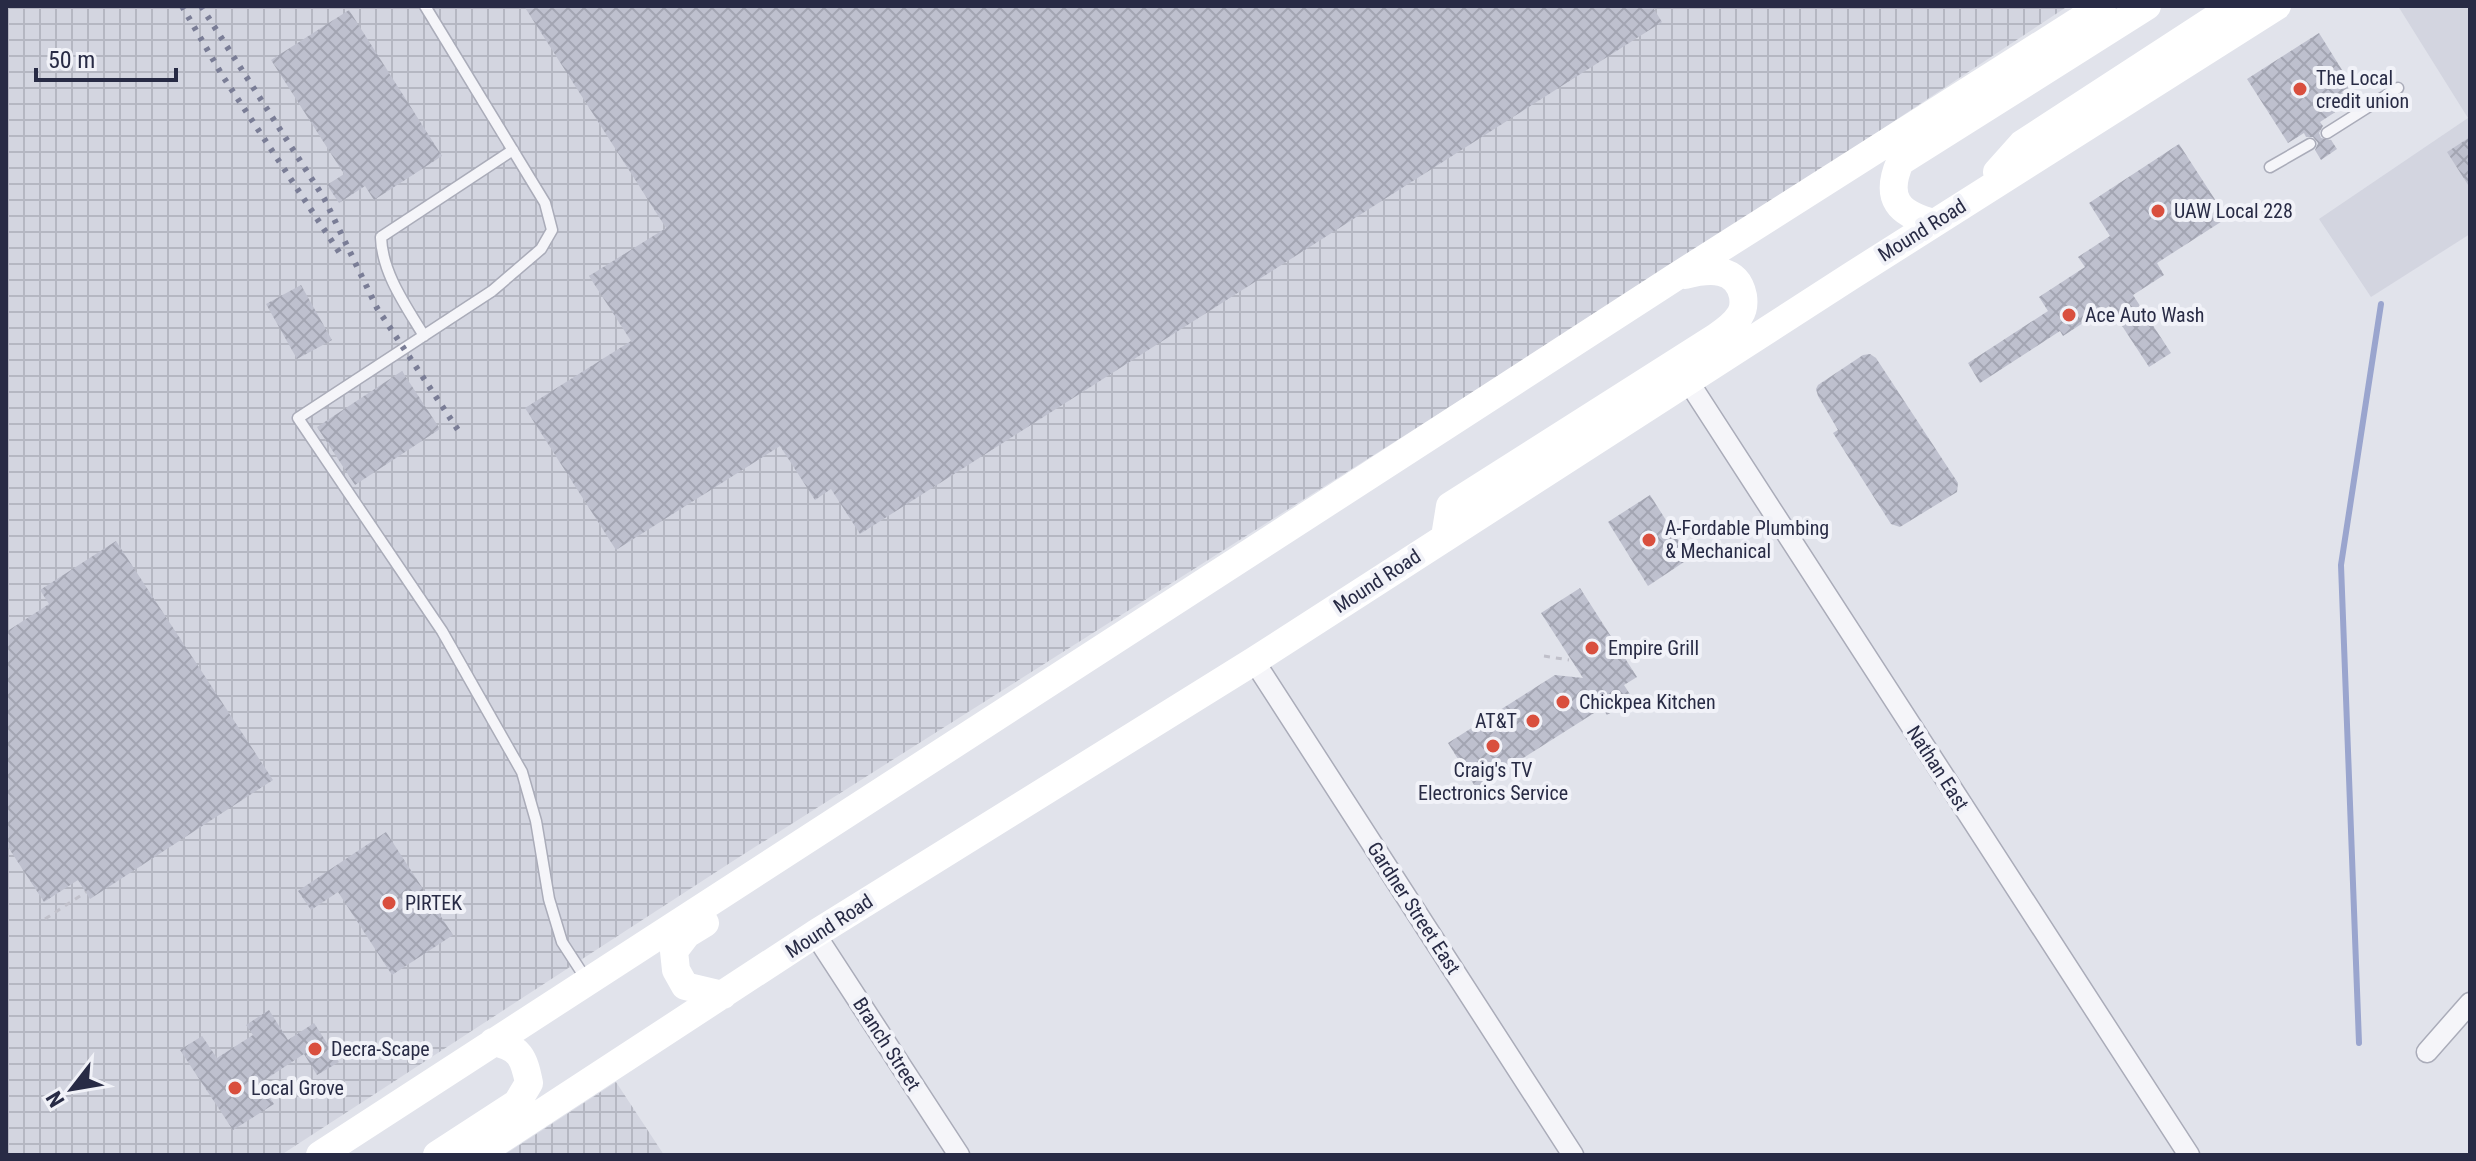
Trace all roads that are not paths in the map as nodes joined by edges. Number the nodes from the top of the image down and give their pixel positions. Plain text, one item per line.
1 (425, 6) edge
2 (2102, 6) edge
3 (2147, 6) edge
4 (2234, 6) edge
5 (2277, 6) edge
6 (2398, 88) dead end
7 (2327, 133) dead end
8 (2310, 144) dead end
9 (513, 150) junction
10 (2270, 167) dead end
11 (1976, 197) junction
12 (1934, 223) junction
13 (1677, 276) junction
14 (424, 336) junction
15 (1688, 381) junction
16 (1445, 537) junction
17 (1254, 661) junction
18 (1016, 706) junction
19 (815, 934) junction
20 (587, 981) junction
21 (723, 995) junction
22 (2470, 1003) edge
23 (493, 1042) junction
24 (2427, 1052) dead end
25 (320, 1155) edge
26 (437, 1155) edge
27 (477, 1155) edge
28 (959, 1155) edge
29 (1573, 1155) edge
30 (2189, 1155) edge

1 - 9 lane
2 - 13 main road
3 - 12 main road
4 - 11 main road
5 - 11 main road, Mound Road
6 - 7 lane
8 - 10 lane
9 - 14 lane
9 - 14 lane
11 - 12 main road, Mound Road
12 - 15 main road, Mound Road
13 - 16 main road
13 - 18 main road
14 - 20 lane
15 - 16 main road, Mound Road
15 - 30 street, Nathan East
16 - 17 main road, Mound Road
17 - 19 main road, Mound Road
17 - 29 street, Gardner Street East
18 - 20 main road
18 - 21 main road
19 - 21 main road, Mound Road
19 - 28 street, Branch Street
20 - 23 main road
21 - 27 main road, Mound Road
22 - 24 street
23 - 25 main road
23 - 26 main road

